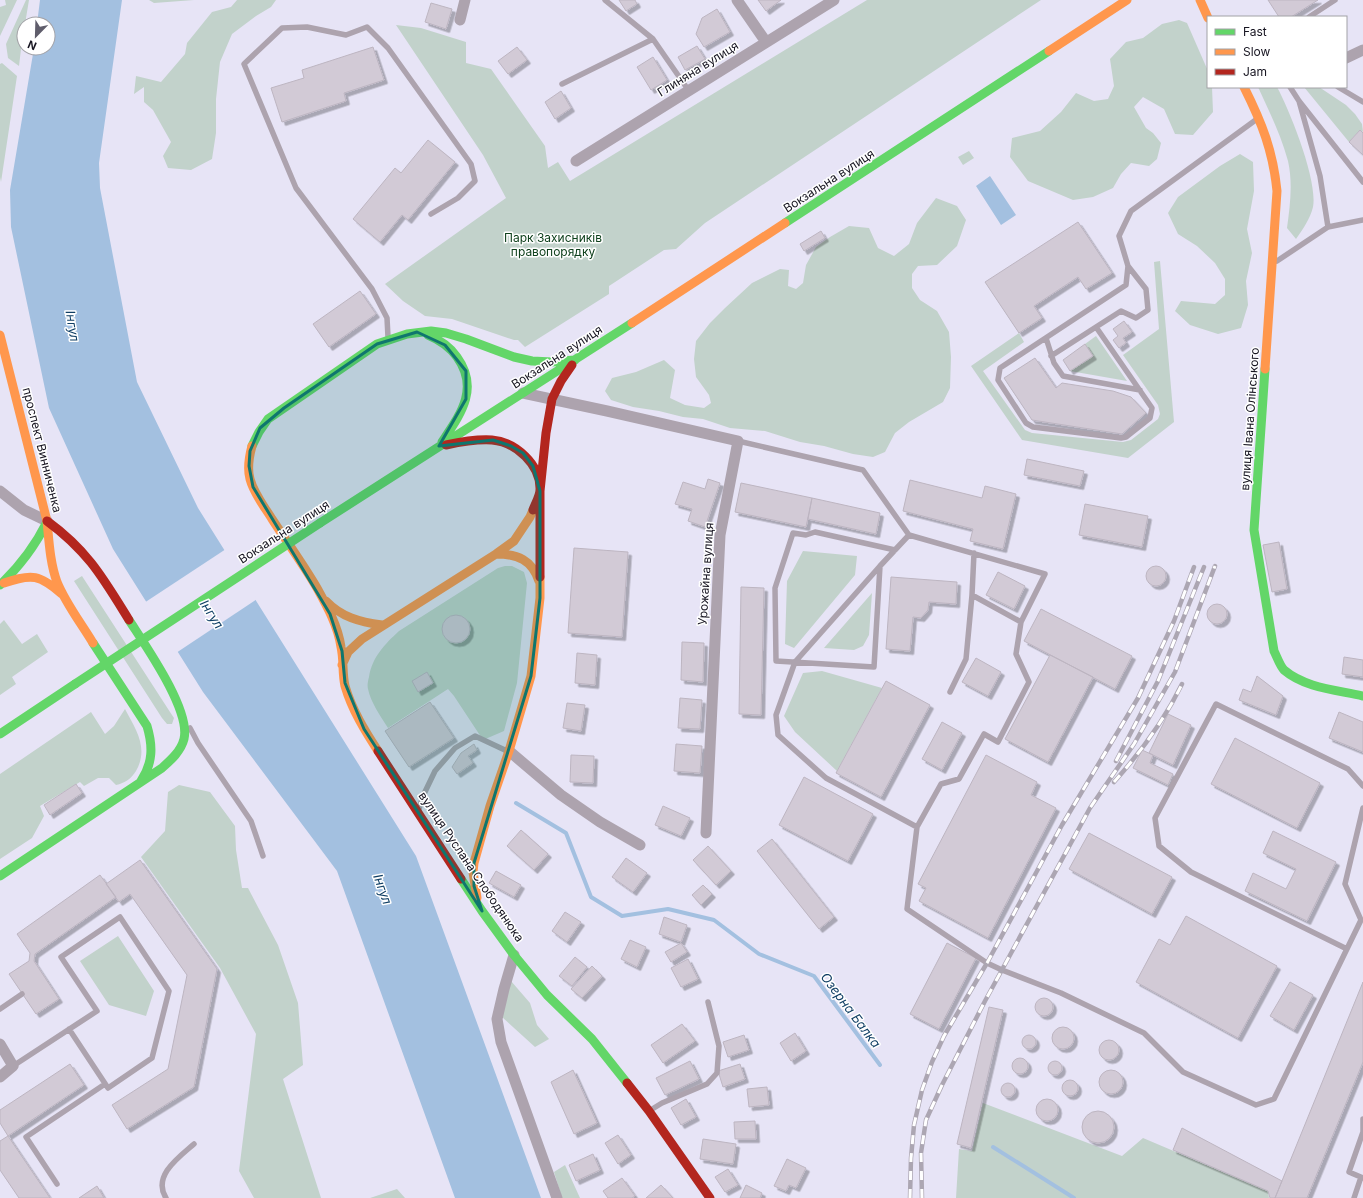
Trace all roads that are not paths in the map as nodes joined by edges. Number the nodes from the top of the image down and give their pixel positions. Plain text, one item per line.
1 (465, 0) edge
2 (605, 0) edge
3 (737, 0) edge
4 (834, 0) edge
5 (1127, 0) edge
6 (1200, 0) edge
7 (1335, 0) edge
8 (1208, 16) edge
9 (1311, 16) edge
10 (460, 20) dead end
11 (652, 39) junction
12 (766, 42) junction
13 (1363, 50) edge
14 (1347, 58) edge
15 (562, 84) dead end
16 (1244, 88) edge
17 (1291, 88) edge
18 (1340, 88) edge
19 (689, 91) junction
20 (1299, 101) junction
21 (1363, 102) edge
22 (1259, 117) junction
23 (576, 161) dead end
24 (1363, 182) edge
25 (431, 214) dead end
26 (1363, 220) edge
27 (1328, 227) junction
28 (1273, 264) junction
29 (1128, 266) junction
30 (1096, 327) junction
31 (417, 332) junction
32 (0, 335) edge
33 (1046, 338) junction
34 (389, 339) junction
35 (1051, 356) junction
36 (575, 360) junction
37 (1140, 390) junction
38 (523, 393) junction
39 (552, 399) junction
40 (738, 441) junction
41 (439, 446) junction
42 (0, 491) edge
43 (540, 491) junction
44 (47, 521) junction
45 (909, 534) junction
46 (895, 550) junction
47 (974, 553) junction
48 (496, 554) junction
49 (880, 566) junction
50 (0, 585) edge
51 (320, 593) junction
52 (972, 595) junction
53 (65, 597) junction
54 (540, 598) junction
55 (1021, 622) junction
56 (382, 625) junction
57 (795, 662) junction
58 (342, 666) junction
59 (950, 692) dead end
60 (1363, 696) edge
61 (182, 712) junction
62 (0, 734) edge
63 (509, 751) junction
64 (139, 784) junction
65 (1363, 786) edge
66 (1363, 808) edge
67 (418, 812) junction
68 (917, 827) junction
69 (706, 833) dead end
70 (640, 845) dead end
71 (263, 856) dead end
72 (0, 876) edge
73 (482, 911) junction
74 (1362, 919) edge
75 (1347, 949) junction
76 (514, 955) junction
77 (22, 994) dead end
78 (708, 1002) dead end
79 (0, 1009) edge
80 (70, 1029) junction
81 (0, 1044) edge
82 (14, 1066) junction
83 (0, 1077) edge
84 (105, 1084) junction
85 (649, 1111) junction
86 (1363, 1119) edge
87 (1363, 1132) edge
88 (194, 1144) dead end
89 (1362, 1178) edge
90 (57, 1184) dead end
91 (166, 1198) edge
92 (557, 1198) edge
93 (710, 1198) edge
94 (1354, 1198) edge

1 - 10 street
2 - 11 lane
3 - 12 street
4 - 12 street, Глиняна вулиця
5 - 36 main road, Вокзальна вулиця
6 - 8 main road
7 - 9 lane
11 - 15 lane
11 - 19 lane
12 - 19 street, Глиняна вулиця
13 - 14 street
16 - 22 main road, вулиця Івана Олінського
17 - 20 lane
18 - 21 lane
19 - 23 street, Глиняна вулиця
20 - 24 lane
20 - 27 lane
22 - 28 main road, вулиця Івана Олінського
22 - 29 lane
25 - 34 lane
26 - 27 lane
27 - 28 lane
28 - 60 main road, вулиця Івана Олінського
29 - 30 lane
29 - 33 lane
30 - 35 lane
30 - 37 lane
31 - 34 main road
31 - 36 main road
31 - 41 main road
32 - 44 main road, проспект Винниченка
33 - 35 lane
33 - 37 lane
34 - 51 main road
35 - 37 lane
36 - 38 main road, Вокзальна вулиця
36 - 39 main road
38 - 39 street
38 - 41 main road, Вокзальна вулиця
39 - 40 street
39 - 43 main road
40 - 45 lane
40 - 69 street, Урожайна вулиця
41 - 43 main road
41 - 62 main road, Вокзальна вулиця, bridge
42 - 44 street
43 - 48 main road
43 - 54 main road
44 - 50 main road
44 - 53 main road
44 - 61 main road, проспект Винниченка
45 - 46 lane
45 - 47 lane
46 - 49 lane
46 - 57 lane
47 - 52 lane
47 - 55 lane
48 - 54 main road
48 - 56 main road
49 - 57 lane
49 - 57 lane
50 - 53 main road
51 - 56 main road
51 - 58 main road, вулиця Руслана Слободянюка
52 - 55 lane
52 - 59 lane
53 - 64 main road
54 - 63 main road
55 - 68 lane
56 - 58 main road
57 - 68 lane
58 - 67 main road, вулиця Руслана Слободянюка
61 - 64 main road, проспект Винниченка
61 - 71 lane
63 - 67 lane
63 - 70 street
63 - 73 main road
64 - 72 main road, проспект Винниченка
65 - 75 lane
66 - 74 lane
67 - 73 main road, вулиця Руслана Слободянюка
68 - 75 lane
73 - 76 main road, вулиця Руслана Слободянюка
74 - 75 lane
76 - 85 main road, вулиця Руслана Слободянюка
76 - 92 street
77 - 79 lane
78 - 85 lane
80 - 82 lane
80 - 84 lane
80 - 84 lane
81 - 82 street
82 - 83 street
84 - 90 lane
85 - 93 main road, вулиця Руслана Слободянюка
86 - 87 lane
87 - 89 lane
88 - 91 lane
89 - 94 lane

